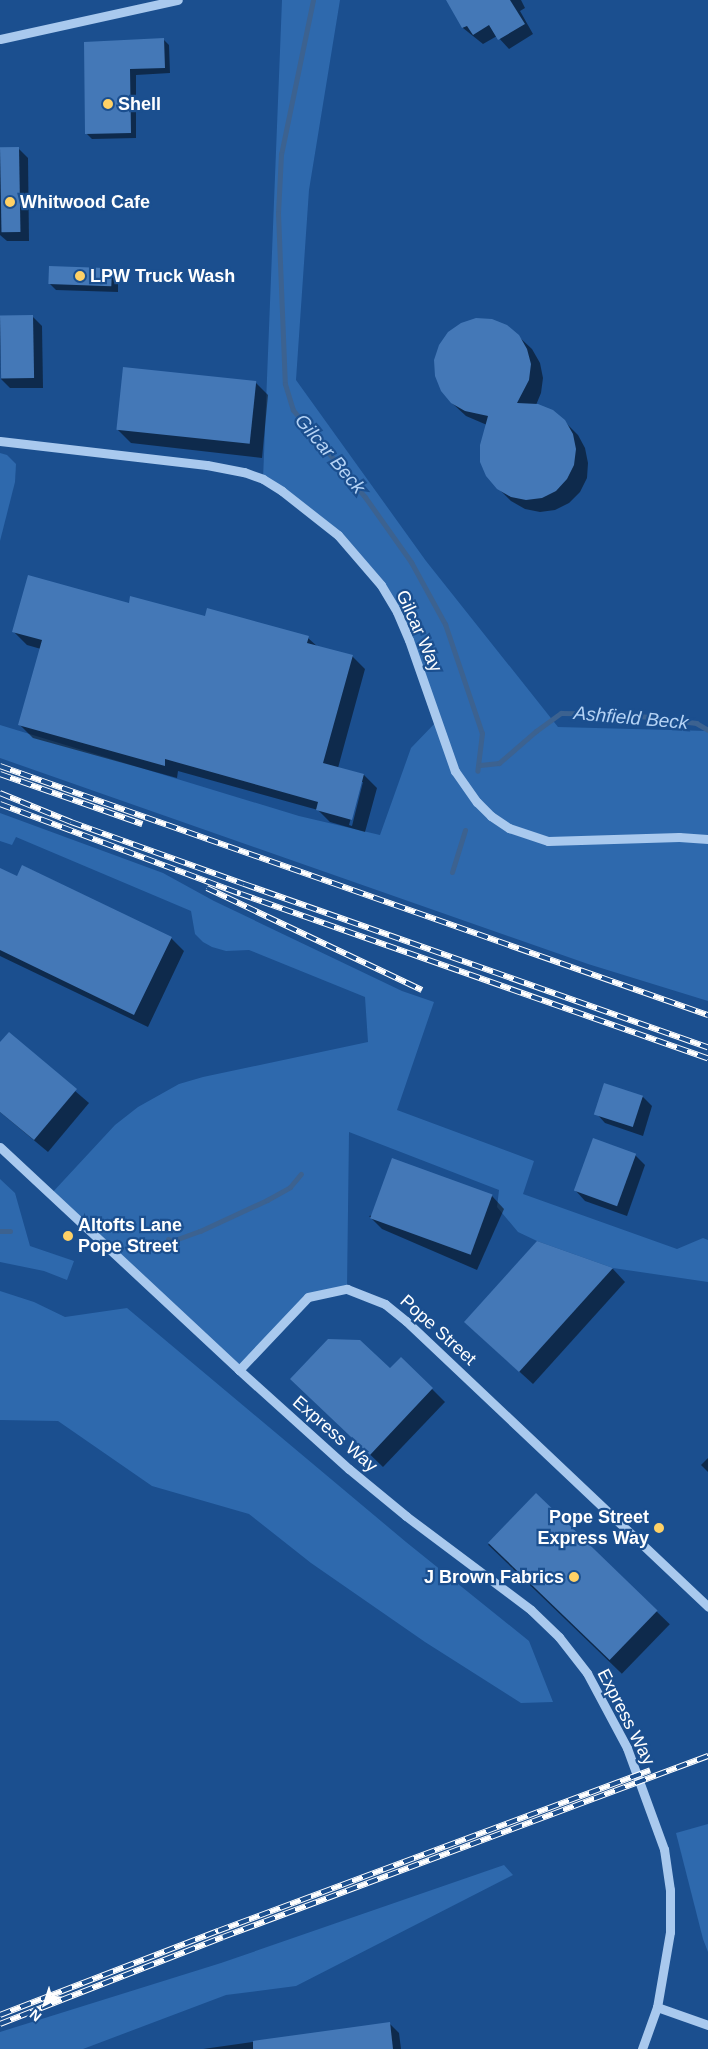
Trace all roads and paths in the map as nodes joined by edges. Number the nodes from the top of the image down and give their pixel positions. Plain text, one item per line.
1 (178, 0) edge
2 (0, 39) edge
3 (0, 441) edge
4 (708, 839) edge
5 (0, 1147) edge
6 (239, 1370) junction
7 (708, 1607) edge
8 (657, 2007) junction
9 (708, 2025) edge
10 (642, 2049) edge

1 - 2 street
3 - 4 street, Gilcar Way
5 - 6 street
6 - 7 street, Pope Street
6 - 8 street, Express Way
8 - 9 street
8 - 10 street, Express Way

